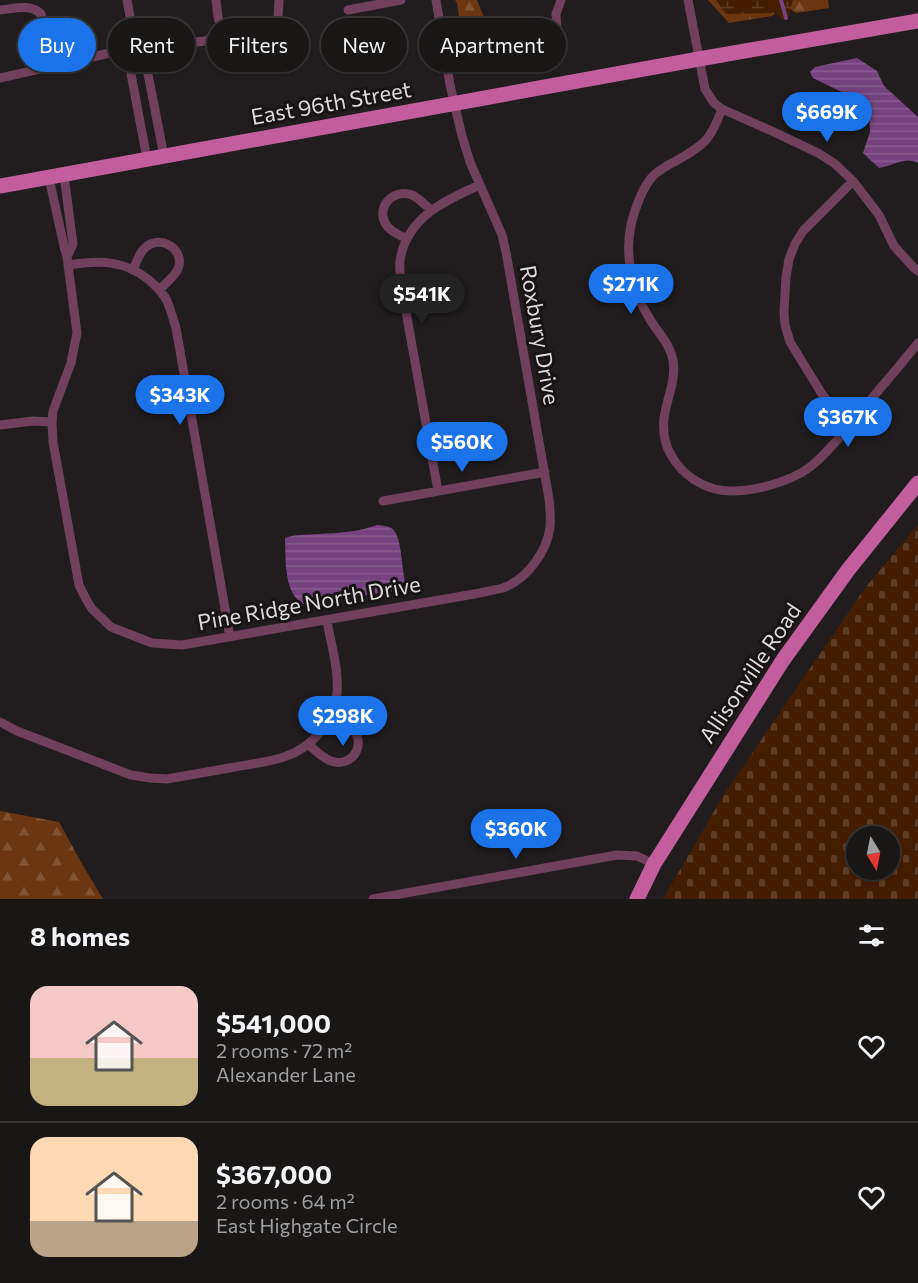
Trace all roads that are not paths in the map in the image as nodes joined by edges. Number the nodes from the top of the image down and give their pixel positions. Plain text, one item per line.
1 (127, 0) edge
2 (216, 0) edge
3 (279, 0) edge
4 (401, 0) edge
5 (436, 0) edge
6 (561, 0) edge
7 (688, 0) edge
8 (0, 10) edge
9 (348, 10) dead end
10 (41, 18) edge
11 (130, 18) edge
12 (218, 18) edge
13 (278, 18) edge
14 (556, 18) edge
15 (918, 21) edge
16 (699, 59) junction
17 (25, 72) edge
18 (132, 72) edge
19 (148, 72) edge
20 (0, 78) edge
21 (454, 103) junction
22 (722, 109) junction
23 (165, 156) junction
24 (147, 159) junction
25 (57, 176) junction
26 (853, 182) junction
27 (480, 185) junction
28 (0, 186) edge
29 (431, 210) junction
30 (407, 239) junction
31 (68, 261) junction
32 (134, 270) junction
33 (918, 271) edge
34 (159, 290) junction
35 (918, 343) edge
36 (52, 422) junction
37 (850, 424) junction
38 (0, 425) edge
39 (545, 472) junction
40 (918, 483) edge
41 (438, 490) junction
42 (383, 501) dead end
43 (525, 574) joint
44 (327, 621) junction
45 (230, 637) junction
46 (331, 713) junction
47 (0, 722) edge
48 (308, 744) junction
49 (654, 864) junction
50 (373, 899) edge
51 (636, 899) edge

1 - 11 street
2 - 12 street
3 - 13 street
4 - 9 street
5 - 21 street, Roxbury Drive
6 - 14 street
7 - 16 street
8 - 10 street
15 - 16 main road, East 96th Street
16 - 21 main road, East 96th Street
16 - 22 street
17 - 20 street
18 - 24 street
19 - 23 street
21 - 23 main road, East 96th Street
21 - 27 street, Roxbury Drive
22 - 26 street
22 - 37 street
23 - 24 main road, East 96th Street
24 - 25 main road, East 96th Street
25 - 28 main road, East 96th Street
25 - 31 street
25 - 31 street
26 - 33 street
26 - 37 street
27 - 29 street
27 - 39 street, Roxbury Drive
29 - 30 street
29 - 30 street
30 - 41 street
31 - 32 street
31 - 36 street
32 - 34 street
32 - 34 street
34 - 45 street
35 - 37 street
36 - 38 street
36 - 45 street, Pine Ridge North Drive
39 - 41 street
39 - 43 street, Roxbury Drive
40 - 49 main road, Allisonville Road
41 - 42 street
43 - 44 street, Pine Ridge North Drive
44 - 45 street, Pine Ridge North Drive
44 - 46 street
46 - 48 street
46 - 48 street
47 - 48 street
49 - 50 street
49 - 51 main road, Allisonville Road

